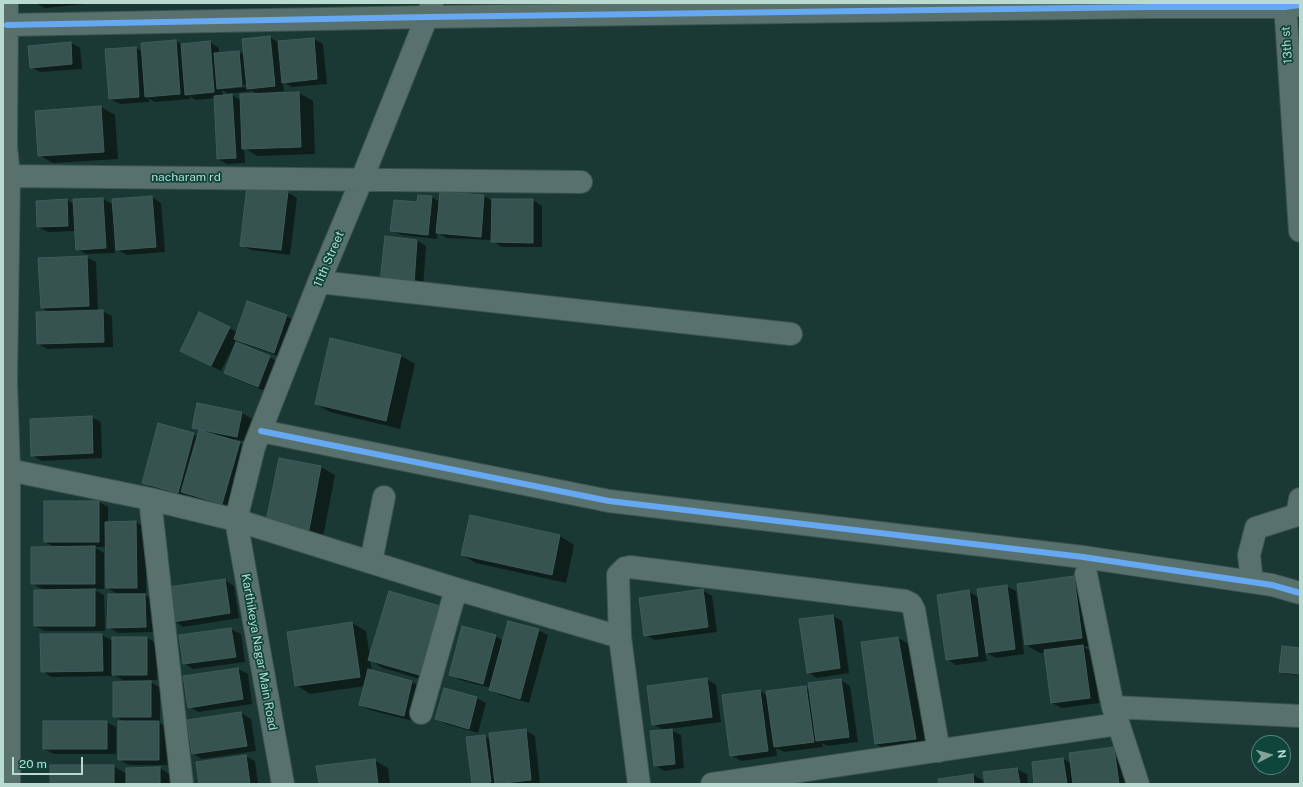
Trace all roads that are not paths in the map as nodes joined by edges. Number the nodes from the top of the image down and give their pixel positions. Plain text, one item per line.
1 (7, 3) edge
2 (1290, 5) edge
3 (634, 9) edge
4 (430, 10) edge
5 (7, 25) junction
6 (4, 146) edge
7 (9, 176) junction
8 (362, 179) junction
9 (581, 182) dead end
10 (1300, 231) edge
11 (319, 282) junction
12 (790, 334) dead end
13 (5, 382) edge
14 (261, 430) junction
15 (10, 470) junction
16 (384, 496) dead end
17 (150, 499) junction
18 (1300, 500) edge
19 (236, 520) junction
20 (371, 562) junction
21 (1086, 574) dead end
22 (1252, 582) junction
23 (456, 590) junction
24 (1300, 593) edge
25 (620, 637) junction
26 (6, 695) edge
27 (421, 713) dead end
28 (1115, 716) junction
29 (1300, 716) edge
30 (939, 751) junction
31 (9, 784) edge
32 (182, 784) edge
33 (283, 784) edge
34 (639, 784) edge
35 (712, 784) edge
36 (1138, 784) edge

1 - 5 street
2 - 3 street
2 - 10 street, 13th st
3 - 4 street
4 - 5 street
4 - 8 street, 11th Street
5 - 6 street
6 - 7 street
7 - 8 street, nacharam rd
7 - 13 street
8 - 9 street, nacharam rd
8 - 11 street, 11th Street
11 - 12 street
11 - 14 street, 11th Street
13 - 15 street
14 - 19 street, 11th Street
14 - 22 street
15 - 17 street
15 - 26 street
16 - 20 street
17 - 19 street
17 - 32 street
18 - 22 street
19 - 20 street
19 - 33 street, Karthikeya Nagar Main Road
20 - 23 street
21 - 28 street
22 - 24 street
23 - 25 street
23 - 27 street
25 - 30 street
25 - 34 street
26 - 31 street
28 - 29 street
28 - 30 street
28 - 36 street
30 - 35 street

